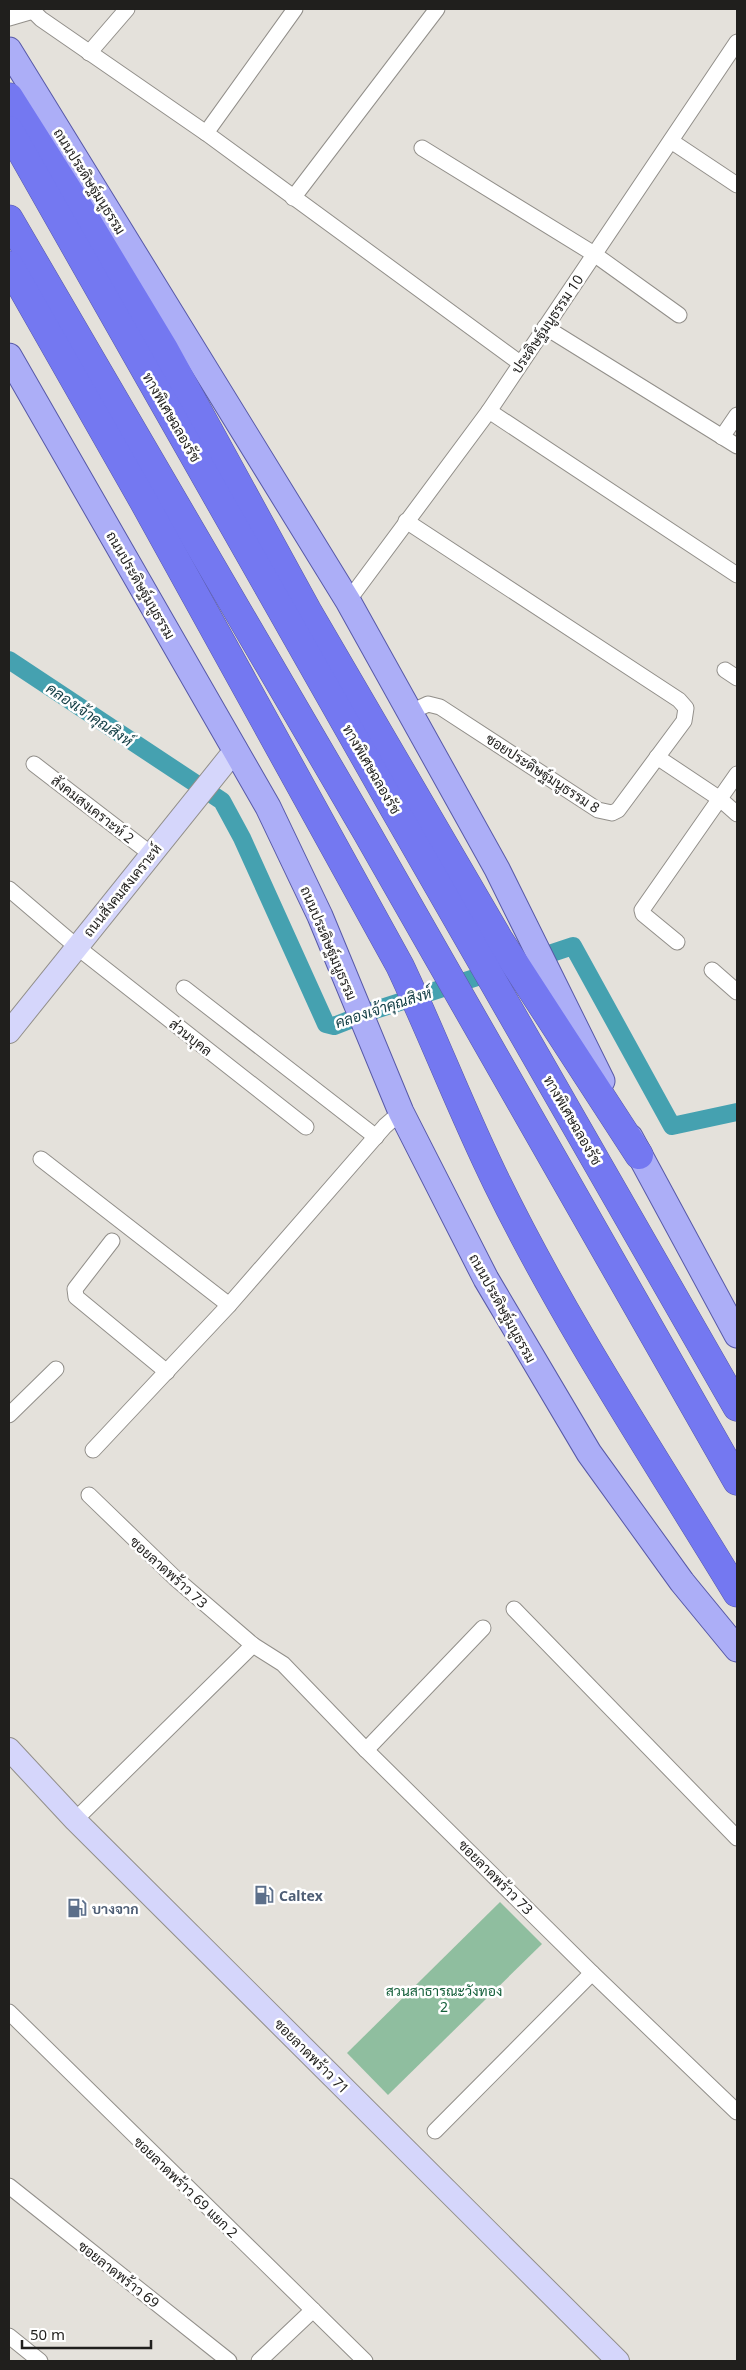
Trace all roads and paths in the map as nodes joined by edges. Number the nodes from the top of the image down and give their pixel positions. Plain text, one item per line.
1 (127, 9) edge
2 (295, 9) edge
3 (437, 9) edge
4 (33, 10) edge
5 (9, 18) edge
6 (737, 42) edge
7 (9, 50) edge
8 (89, 53) junction
9 (9, 97) edge
10 (9, 130) edge
11 (206, 133) junction
12 (671, 141) junction
13 (422, 148) dead end
14 (737, 185) edge
15 (293, 198) junction
16 (9, 219) edge
17 (594, 254) junction
18 (9, 265) edge
19 (680, 315) dead end
20 (545, 326) junction
21 (9, 356) edge
22 (520, 363) junction
23 (489, 411) junction
24 (737, 414) edge
25 (722, 437) junction
26 (737, 446) edge
27 (406, 521) junction
28 (737, 575) edge
29 (348, 601) junction
30 (411, 712) junction
31 (236, 749) junction
32 (657, 757) junction
33 (34, 764) dead end
34 (737, 774) edge
35 (720, 799) junction
36 (737, 814) edge
37 (151, 854) junction
38 (9, 889) edge
39 (677, 942) dead end
40 (77, 947) junction
41 (712, 970) dead end
42 (535, 973) junction
43 (184, 988) dead end
44 (737, 992) edge
45 (9, 1031) edge
46 (401, 1112) junction
47 (306, 1127) dead end
48 (376, 1138) junction
49 (639, 1155) joint
50 (41, 1159) dead end
51 (112, 1241) dead end
52 (229, 1305) junction
53 (736, 1330) edge
54 (56, 1369) dead end
55 (167, 1372) junction
56 (737, 1407) edge
57 (9, 1415) edge
58 (94, 1450) dead end
59 (737, 1481) edge
60 (89, 1495) dead end
61 (737, 1593) edge
62 (514, 1609) dead end
63 (483, 1628) dead end
64 (253, 1645) junction
65 (737, 1649) edge
66 (9, 1749) edge
67 (366, 1750) junction
68 (75, 1820) junction
69 (737, 1838) edge
70 (592, 1973) junction
71 (9, 2012) edge
72 (737, 2112) edge
73 (435, 2131) dead end
74 (9, 2186) edge
75 (313, 2310) junction
76 (9, 2336) edge
77 (40, 2361) edge
78 (229, 2361) edge
79 (259, 2361) edge
80 (365, 2361) edge
81 (618, 2361) edge

1 - 8 street
2 - 11 street
3 - 15 street
4 - 5 street
4 - 8 street
6 - 12 street, ประดิษฐ์มนูธรรม 10
7 - 29 main road, ถนนประดิษฐ์มนูธรรม
8 - 11 street
9 - 42 highway
10 - 56 highway, ทางพิเศษฉลองรัช
11 - 15 street
12 - 14 street
12 - 17 street, ประดิษฐ์มนูธรรม 10
13 - 17 street
15 - 22 street
16 - 59 highway
17 - 19 street
17 - 20 street, ประดิษฐ์มนูธรรม 10
18 - 61 highway
20 - 22 street, ประดิษฐ์มนูธรรม 10
20 - 25 street
21 - 31 main road, ถนนประดิษฐ์มนูธรรม
22 - 23 street, ประดิษฐ์มนูธรรม 10
23 - 27 street, ประดิษฐ์มนูธรรม 10
23 - 28 street
24 - 25 street
25 - 26 street
27 - 29 street, ประดิษฐ์มนูธรรม 10
27 - 32 street, ซอยประดิษฐ์มนูธรรม 8
29 - 30 main road, ถนนประดิษฐ์มนูธรรม
30 - 32 street, ซอยประดิษฐ์มนูธรรม 8
30 - 42 main road, ถนนประดิษฐ์มนูธรรม
31 - 37 street, ถนนสังคมสงเคราะห์
31 - 46 main road, ถนนประดิษฐ์มนูธรรม
32 - 35 street
33 - 37 street, สังคมสงเคราะห์ 2
34 - 35 street
35 - 36 street
35 - 39 street
37 - 40 street, ถนนสังคมสงเคราะห์
38 - 40 street, ส่วนบุคล
40 - 45 street, ถนนสังคมสงเคราะห์
40 - 47 street, ส่วนบุคล
41 - 44 street
42 - 49 highway
43 - 48 street
46 - 48 street
46 - 65 main road, ถนนประดิษฐ์มนูธรรม
48 - 52 street
49 - 53 main road
50 - 52 street
51 - 55 street
52 - 55 street
54 - 57 street
55 - 58 street
60 - 64 street, ซอยลาดพร้าว 73
62 - 69 street
63 - 67 street
64 - 67 street, ซอยลาดพร้าว 73
64 - 68 street
66 - 68 street, ซอยลาดพร้าว 71
67 - 70 street, ซอยลาดพร้าว 73
68 - 81 street, ซอยลาดพร้าว 71
70 - 72 street, ซอยลาดพร้าว 73
70 - 73 street
71 - 75 street, ซอยลาดพร้าว 69 แยก 2
74 - 78 street, ซอยลาดพร้าว 69
75 - 79 street
75 - 80 street, ซอยลาดพร้าว 69 แยก 2
76 - 77 street

